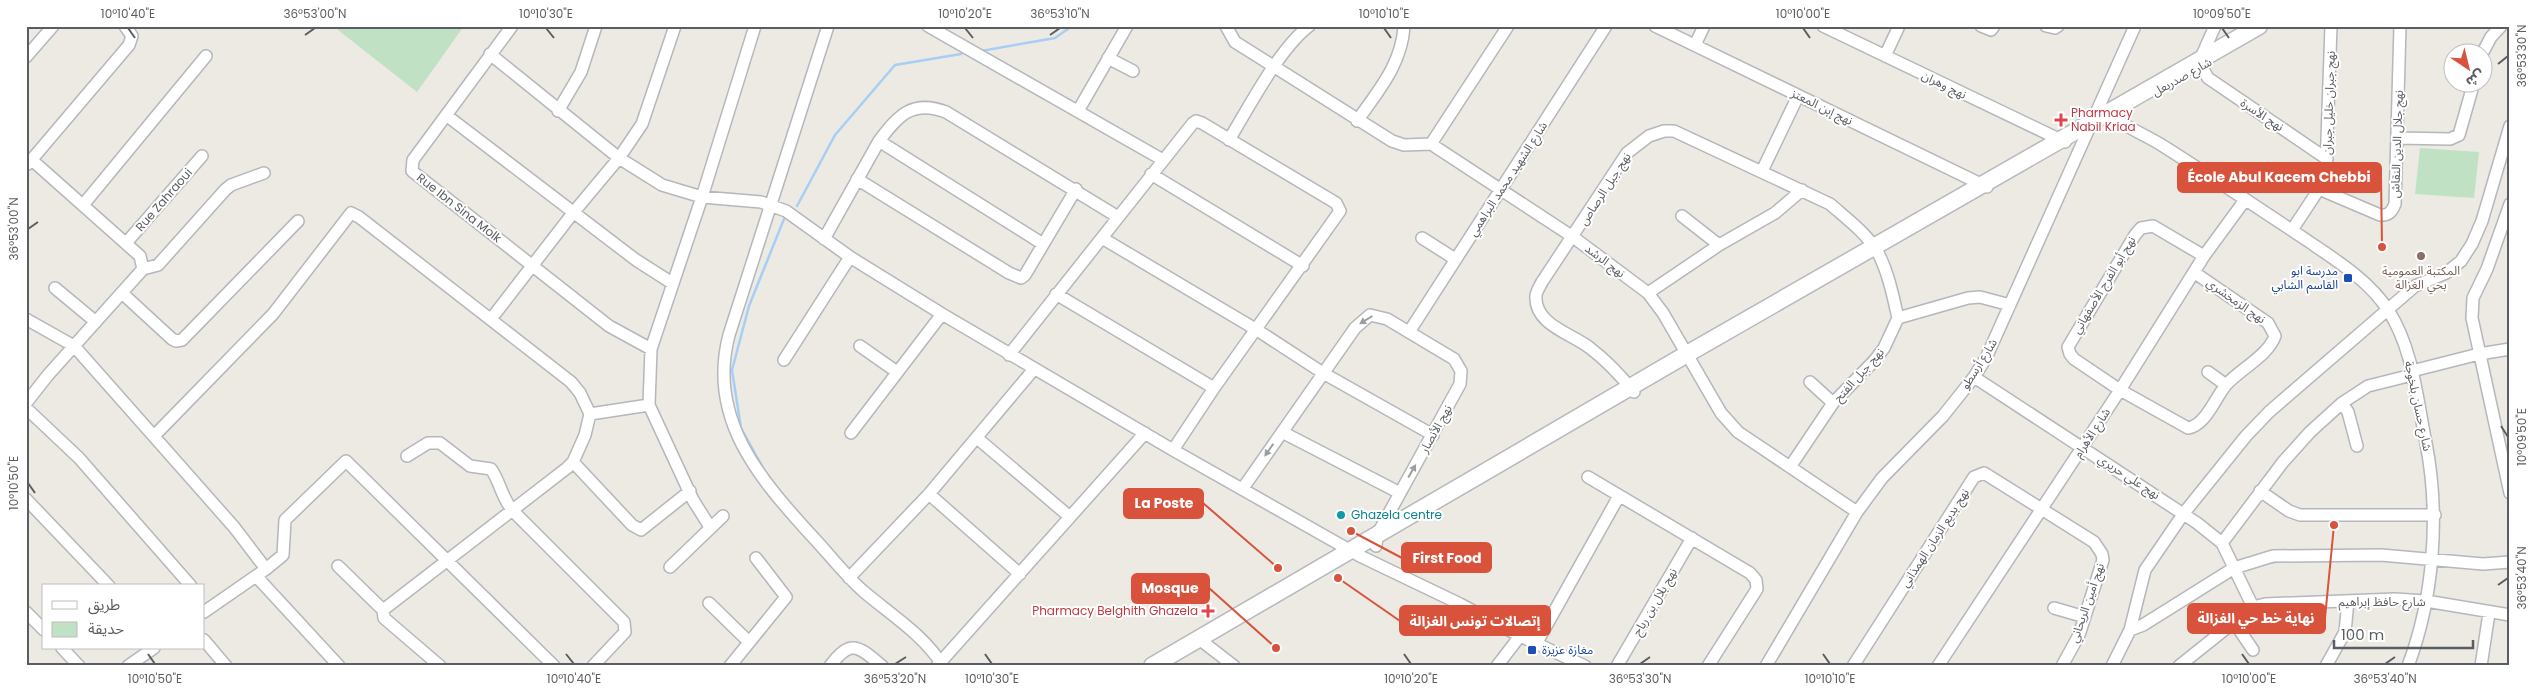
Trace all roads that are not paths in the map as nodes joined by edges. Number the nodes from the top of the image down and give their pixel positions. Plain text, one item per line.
1 (53, 26) edge
2 (125, 26) edge
3 (512, 26) edge
4 (596, 26) edge
5 (675, 26) edge
6 (755, 26) edge
7 (828, 26) edge
8 (928, 26) edge
9 (1127, 26) edge
10 (1226, 26) edge
11 (1309, 26) edge
12 (1404, 26) edge
13 (1508, 26) edge
14 (1606, 26) edge
15 (1655, 26) edge
16 (1704, 26) edge
17 (1823, 26) edge
18 (1899, 26) edge
19 (1981, 26) edge
20 (1994, 26) edge
21 (2046, 26) edge
22 (2058, 26) edge
23 (2135, 26) edge
24 (2215, 26) edge
25 (2259, 26) edge
26 (2271, 26) edge
27 (2331, 26) edge
28 (2400, 26) edge
29 (2501, 26) edge
30 (2488, 42) edge
31 (1695, 45) junction
32 (490, 54) junction
33 (206, 56) dead end
34 (1885, 56) junction
35 (26, 57) edge
36 (1108, 58) junction
37 (2200, 64) junction
38 (1274, 68) junction
39 (1133, 70) dead end
40 (2471, 92) edge
41 (1798, 96) junction
42 (558, 111) junction
43 (1078, 111) junction
44 (446, 115) junction
45 (2110, 116) junction
46 (1357, 120) junction
47 (2510, 126) edge
48 (2090, 127) junction
49 (2397, 138) junction
50 (1229, 140) junction
51 (879, 141) junction
52 (2063, 142) junction
53 (1431, 144) junction
54 (202, 156) dead end
55 (619, 158) junction
56 (2327, 159) junction
57 (1163, 160) junction
58 (30, 163) edge
59 (1762, 171) junction
60 (264, 173) dead end
61 (1151, 174) junction
62 (857, 179) junction
63 (1986, 186) junction
64 (1502, 189) junction
65 (2319, 189) junction
66 (1076, 190) junction
67 (1802, 190) junction
68 (702, 197) junction
69 (2245, 200) junction
70 (771, 204) junction
71 (2510, 204) edge
72 (83, 205) junction
73 (573, 213) junction
74 (1118, 216) junction
75 (1682, 216) dead end
76 (298, 221) dead end
77 (2292, 230) junction
78 (1573, 237) junction
79 (1102, 238) junction
80 (1422, 238) dead end
81 (824, 239) junction
82 (126, 243) junction
83 (1043, 244) junction
84 (1719, 245) junction
85 (1876, 250) junction
86 (2204, 256) junction
87 (850, 257) junction
88 (1456, 259) junction
89 (532, 266) junction
90 (1303, 266) junction
91 (143, 270) junction
92 (2195, 273) junction
93 (672, 283) junction
94 (55, 288) dead end
95 (122, 293) junction
96 (1648, 293) junction
97 (1056, 294) junction
98 (2010, 305) junction
99 (2388, 309) junction
100 (942, 314) junction
101 (1898, 318) junction
102 (26, 319) edge
103 (491, 319) junction
104 (96, 322) junction
105 (1257, 330) junction
106 (1409, 332) junction
107 (74, 346) junction
108 (860, 346) dead end
109 (651, 349) junction
110 (2510, 349) edge
111 (2479, 354) junction
112 (1009, 355) junction
113 (1689, 357) junction
114 (784, 360) dead end
115 (1034, 369) junction
116 (897, 372) junction
117 (2208, 372) dead end
118 (1323, 373) junction
119 (2412, 373) junction
120 (1974, 377) junction
121 (1810, 382) dead end
122 (2226, 385) junction
123 (1214, 388) junction
124 (1633, 390) junction
125 (2120, 390) junction
126 (26, 403) edge
127 (1833, 403) junction
128 (2342, 403) junction
129 (649, 404) junction
130 (26, 408) edge
131 (590, 414) junction
132 (851, 432) dead end
133 (1282, 432) junction
134 (1145, 433) junction
135 (1433, 435) junction
136 (154, 436) junction
137 (977, 438) junction
138 (2357, 446) dead end
139 (2082, 447) junction
140 (1173, 450) junction
141 (407, 456) dead end
142 (573, 462) junction
143 (1790, 467) junction
144 (1588, 477) dead end
145 (1243, 488) junction
146 (690, 491) junction
147 (2260, 491) junction
148 (1400, 493) junction
149 (2510, 493) edge
150 (930, 494) junction
151 (1619, 496) junction
152 (26, 499) edge
153 (2042, 508) junction
154 (513, 511) junction
155 (1857, 512) junction
156 (2184, 513) junction
157 (2435, 515) junction
158 (723, 516) dead end
159 (1070, 518) junction
160 (710, 527) junction
161 (1692, 538) junction
162 (1376, 540) junction
163 (2222, 543) junction
164 (1356, 553) junction
165 (756, 558) dead end
166 (2430, 558) junction
167 (447, 561) junction
168 (2510, 562) edge
169 (338, 566) dead end
170 (670, 567) dead end
171 (2234, 568) junction
172 (261, 572) junction
173 (1020, 574) junction
174 (849, 578) junction
175 (107, 584) edge
176 (189, 584) edge
177 (2348, 601) junction
178 (2426, 601) junction
179 (709, 603) dead end
180 (206, 607) edge
181 (2253, 607) junction
182 (2054, 608) dead end
183 (383, 610) junction
184 (26, 612) edge
185 (2490, 613) junction
186 (2510, 615) edge
187 (2085, 617) junction
188 (2234, 622) junction
189 (42, 628) edge
190 (2130, 630) junction
191 (1520, 636) junction
192 (205, 641) edge
193 (749, 642) junction
194 (1203, 642) junction
195 (1536, 644) junction
196 (64, 650) edge
197 (151, 650) edge
198 (2253, 650) dead end
199 (142, 657) junction
200 (940, 665) edge
201 (79, 666) edge
202 (128, 666) edge
203 (150, 666) edge
204 (226, 666) edge
205 (339, 666) edge
206 (440, 666) edge
207 (554, 666) edge
208 (594, 666) edge
209 (730, 666) edge
210 (830, 666) edge
211 (882, 666) edge
212 (1152, 666) edge
213 (1172, 666) edge
214 (1234, 666) edge
215 (1498, 666) edge
216 (1585, 666) edge
217 (1617, 666) edge
218 (1708, 666) edge
219 (1766, 666) edge
220 (1853, 666) edge
221 (1938, 666) edge
222 (2062, 666) edge
223 (2112, 666) edge
224 (2179, 666) edge
225 (2326, 666) edge
226 (2408, 666) edge
227 (2481, 666) edge

1 - 35 street
2 - 58 street
3 - 32 street, Rue Ibn Sina Molk
4 - 42 street
5 - 55 street
6 - 68 street
7 - 70 street
8 - 43 street
9 - 36 street
10 - 38 street
11 - 38 street
12 - 46 street
13 - 53 street
14 - 64 street, شارع الشهيد محمد البراهمي
15 - 31 street, نهج إبن المعتز
16 - 31 street
17 - 34 street, نهج وهران
18 - 34 street
19 - 20 street
21 - 22 street
23 - 48 street, شارع أرسطو
24 - 37 street
25 - 37 street, شارع صدربعل
26 - 37 street, شارع صدربعل
27 - 56 street, نهج جبران خليل جبران
28 - 49 street, نهج جلال الدين النقاش
29 - 30 street
31 - 41 street, نهج إبن المعتز
32 - 42 street
32 - 44 street, Rue Ibn Sina Molk
33 - 72 street
34 - 52 street, نهج وهران
36 - 39 street
36 - 43 street
37 - 45 street, شارع صدربعل
37 - 56 street, نهج الأسرة
38 - 46 street
38 - 50 street
40 - 49 street
41 - 59 street
41 - 63 street, نهج إبن المعتز
42 - 55 street
43 - 57 street
44 - 73 street
44 - 89 street, Rue Ibn Sina Molk
45 - 48 street, شارع صدربعل
45 - 69 street, شارع حسان بلخوجة
46 - 53 street
47 - 99 street
48 - 52 street
48 - 98 street, شارع أرسطو
49 - 65 street, نهج جلال الدين النقاش
50 - 57 street
50 - 90 street
51 - 62 street
51 - 66 street
51 - 83 street
52 - 63 street
53 - 64 street, نهج الرشد
54 - 82 street, Rue Zahraoui
55 - 68 street
55 - 73 street
56 - 65 street, نهج جبران خليل جبران
57 - 61 street
58 - 72 street
59 - 67 street, نهج جبل الرصاص
59 - 78 street, نهج جبل الرصاص
60 - 91 street
61 - 74 street
61 - 90 street
62 - 81 street
62 - 83 street
63 - 85 street
64 - 78 street, نهج الرشد
64 - 88 street, شارع الشهيد محمد البراهمي
65 - 77 street, نهج جبران خليل جبران
66 - 74 street
66 - 83 street
67 - 84 street
67 - 85 street, نهج جبل الرصاص
68 - 70 street
68 - 93 street
69 - 77 street, شارع حسان بلخوجة
69 - 86 street, شارع الأهرام
70 - 81 street
70 - 174 street
71 - 111 street
72 - 82 street
73 - 89 street
73 - 93 street
74 - 79 street
75 - 84 street
76 - 95 street
77 - 99 street, شارع حسان بلخوجة
78 - 96 street, نهج الرشد
78 - 124 street, نهج جبل الرصاص
79 - 97 street
79 - 105 street
80 - 88 street
81 - 87 street
82 - 91 street
84 - 96 street
85 - 101 street
85 - 113 street
86 - 92 street, شارع الأهرام
86 - 125 street, نهج أبو الفرج الأصفهاني
87 - 100 street
87 - 114 street
88 - 106 street, شارع الشهيد محمد البراهمي
89 - 103 street
89 - 109 street, Rue Ibn Sina Molk
90 - 105 street
91 - 95 street
92 - 122 street, نهج الزمخشري
92 - 125 street, شارع الأهرام
93 - 109 street
94 - 104 street
95 - 104 street
96 - 113 street, نهج الرشد
97 - 112 street
97 - 123 street
98 - 101 street
98 - 120 street, شارع أرسطو
99 - 119 street, شارع حسان بلخوجة
99 - 156 street
100 - 112 street
100 - 116 street
101 - 127 street, نهج جبل الفتح
102 - 107 street
103 - 131 street
103 - 136 street
104 - 107 street
105 - 118 street
105 - 123 street
106 -> 118 street, نهج الأنصار
106 - 135 street, نهج الأنصار
107 - 126 street
107 - 136 street
108 - 116 street
109 - 129 street
110 - 111 street
111 - 119 street
111 - 149 street
112 - 115 street
113 - 124 street
113 - 143 street, نهج الرشد
115 - 134 street
115 - 137 street
116 - 132 street
117 - 122 street
118 - 133 street
118 - 135 street
119 - 128 street
119 - 157 street, شارع حسان بلخوجة
120 - 139 street, نهج علي حريري
120 - 155 street, شارع أرسطو
121 - 127 street
122 - 125 street, نهج الزمخشري
123 - 140 street
124 - 162 street
125 - 139 street, شارع الأهرام
127 - 143 street, نهج جبل الفتح
128 - 138 street
128 - 147 street
129 - 131 street
129 - 146 street
130 - 176 street
131 - 142 street
133 -> 145 street
133 - 148 street
134 - 140 street
134 - 159 street
148 -> 135 street, نهج الأنصار
136 - 172 street
137 - 150 street
137 - 159 street
139 - 153 street, شارع الأهرام
139 - 156 street, نهج علي حريري
140 - 145 street
141 - 154 street
142 - 146 street
142 - 154 street
143 - 155 street, نهج الرشد
144 - 151 street
145 - 164 street
146 - 160 street
147 - 157 street
147 - 163 street
148 - 162 street, نهج الأنصار
150 - 173 street
150 - 174 street
151 - 161 street
151 - 195 street
152 - 175 street
153 - 187 street, نهج أمين الريحاني
153 - 220 street, نهج بديع الزمان الهمذاني
153 - 221 street, شارع الأهرام
154 - 167 street
154 - 208 street
155 - 219 street, شارع أرسطو
156 - 163 street, نهج علي حريري
156 - 190 street
157 - 166 street, شارع حسان بلخوجة
158 - 160 street
159 - 173 street
160 - 170 street
161 - 217 street, نهج بلال بن رباح
161 - 218 street
162 - 164 street
163 - 171 street, نهج علي حريري
164 - 191 street
164 - 194 street
165 - 193 street
166 - 168 street
166 - 171 street
166 - 178 street, شارع حسان بلخوجة
167 - 172 street
167 - 183 street
167 - 207 street
169 - 183 street
171 - 181 street, نهج علي حريري
171 - 190 street
172 - 180 street
172 - 205 street
173 - 200 street
174 - 200 street
177 - 178 street, شارع حافظ إبراهيم
177 - 181 street, شارع حافظ إبراهيم
177 - 225 street
178 - 185 street, شارع حافظ إبراهيم
178 - 226 street, شارع حسان بلخوجة
179 - 193 street
181 - 188 street
182 - 187 street
183 - 206 street
184 - 189 street
185 - 186 street, شارع حافظ إبراهيم
185 - 227 street
187 - 222 street, نهج أمين الريحاني
188 - 198 street
188 - 224 street
190 - 223 street
191 - 195 street
191 - 215 street
192 - 204 street
193 - 209 street
194 - 212 street
194 - 213 street
194 - 214 street
195 - 216 street
196 - 201 street
197 - 199 street
199 - 202 street
199 - 203 street
210 - 211 street

